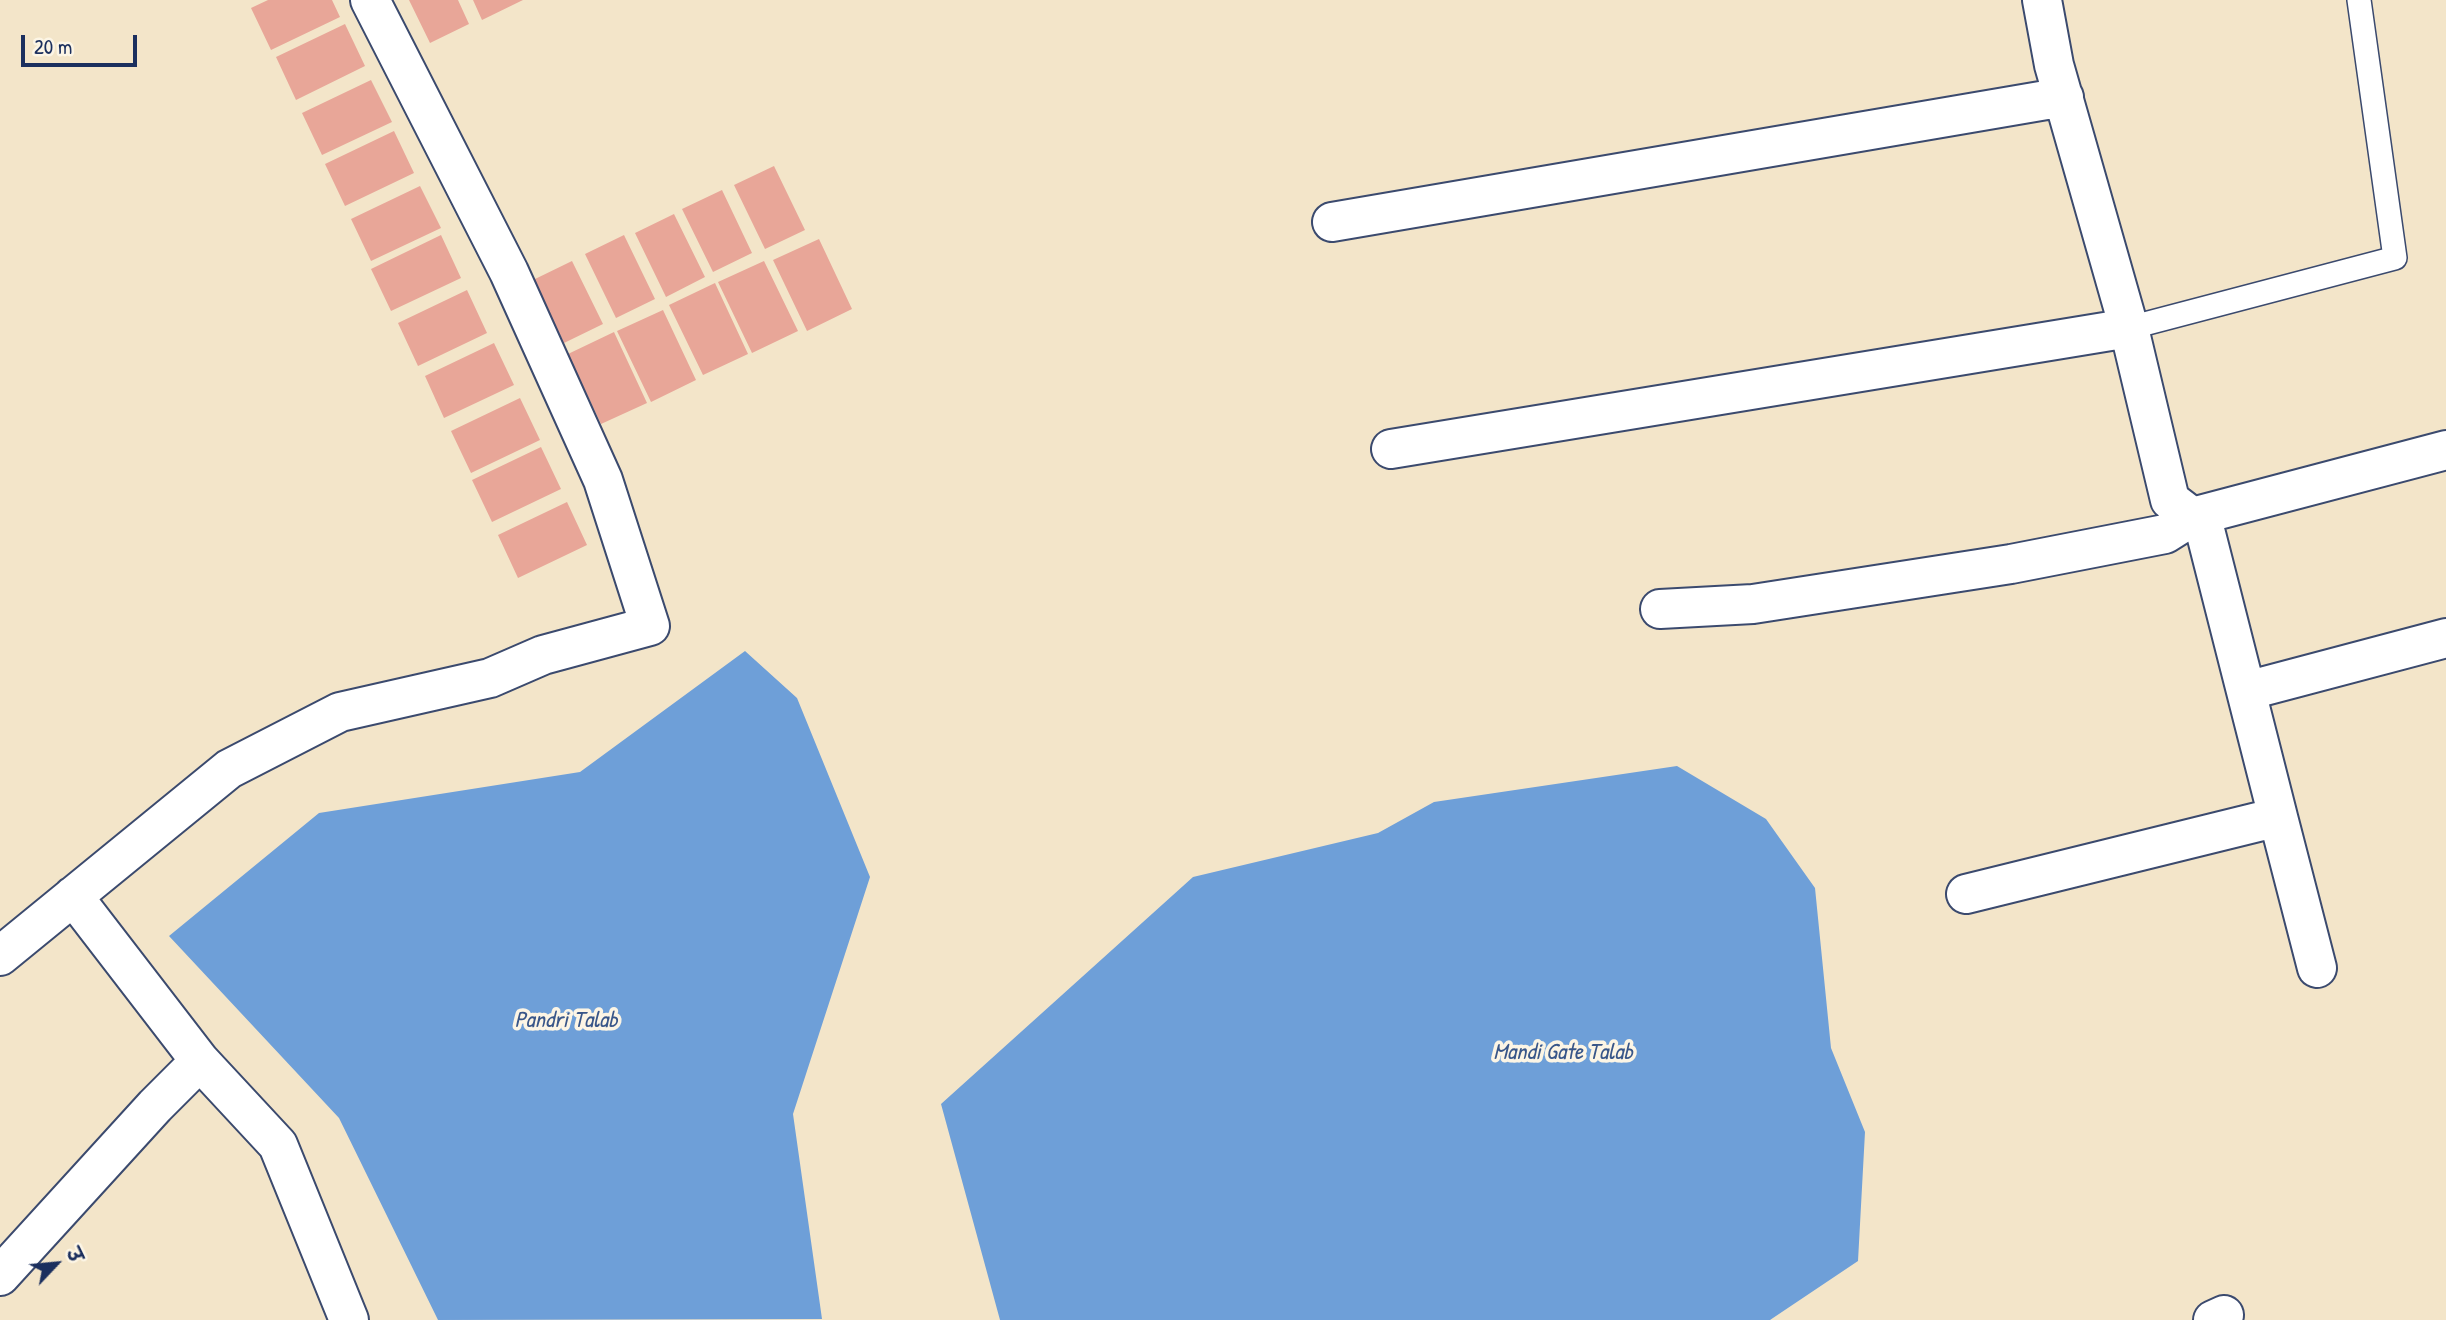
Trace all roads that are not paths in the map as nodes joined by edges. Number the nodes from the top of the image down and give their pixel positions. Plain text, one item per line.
1 (370, 0) edge
2 (2042, 0) edge
3 (2359, 0) edge
4 (2064, 97) junction
5 (1332, 222) dead end
6 (2129, 328) junction
7 (1391, 449) dead end
8 (2446, 450) edge
9 (2192, 517) junction
10 (1660, 608) dead end
11 (2446, 638) edge
12 (2246, 691) junction
13 (2278, 817) junction
14 (1966, 894) dead end
15 (72, 896) junction
16 (0, 956) edge
17 (2317, 968) dead end
18 (200, 1061) junction
19 (0, 1276) edge
20 (349, 1320) edge

1 - 15 street
2 - 4 street
3 - 6 lane
4 - 5 street
4 - 6 street
6 - 7 street
6 - 9 street
8 - 9 street
9 - 10 street
9 - 12 street
11 - 12 street
12 - 13 street
13 - 14 street
13 - 17 street
15 - 16 street
15 - 18 street
18 - 19 street
18 - 20 street

